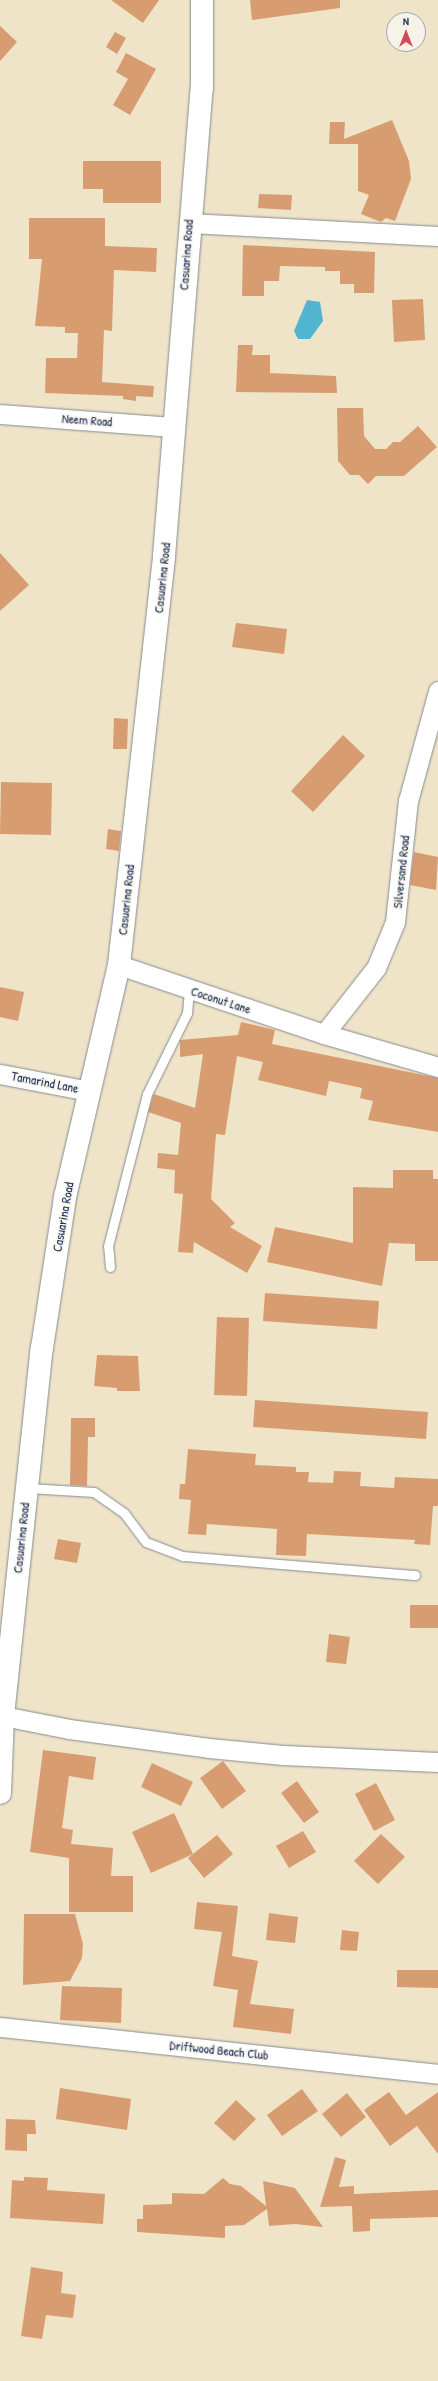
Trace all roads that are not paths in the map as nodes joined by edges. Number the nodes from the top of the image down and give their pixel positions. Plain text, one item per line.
1 (202, 0) edge
2 (189, 223) junction
3 (438, 236) edge
4 (0, 414) edge
5 (174, 426) junction
6 (438, 691) edge
7 (119, 965) junction
8 (189, 990) junction
9 (324, 1034) junction
10 (438, 1067) edge
11 (0, 1074) edge
12 (89, 1091) junction
13 (110, 1267) dead end
14 (26, 1488) junction
15 (415, 1575) dead end
16 (3, 1716) junction
17 (438, 1762) edge
18 (0, 1793) edge
19 (0, 2027) edge
20 (438, 2074) edge

1 - 2 street, Casuarina Road
2 - 3 street
2 - 5 street, Casuarina Road
4 - 5 street, Neem Road
5 - 7 street, Casuarina Road
6 - 9 street, Silversand Road
7 - 8 street, Coconut Lane
7 - 12 street, Casuarina Road
8 - 9 street, Coconut Lane
8 - 13 lane
9 - 10 street, Coconut Lane
11 - 12 street, Tamarind Lane
12 - 14 street, Casuarina Road
14 - 15 lane
14 - 16 street, Casuarina Road
16 - 17 street
16 - 18 street, Casuarina Road
19 - 20 street, Driftwood Beach Club

